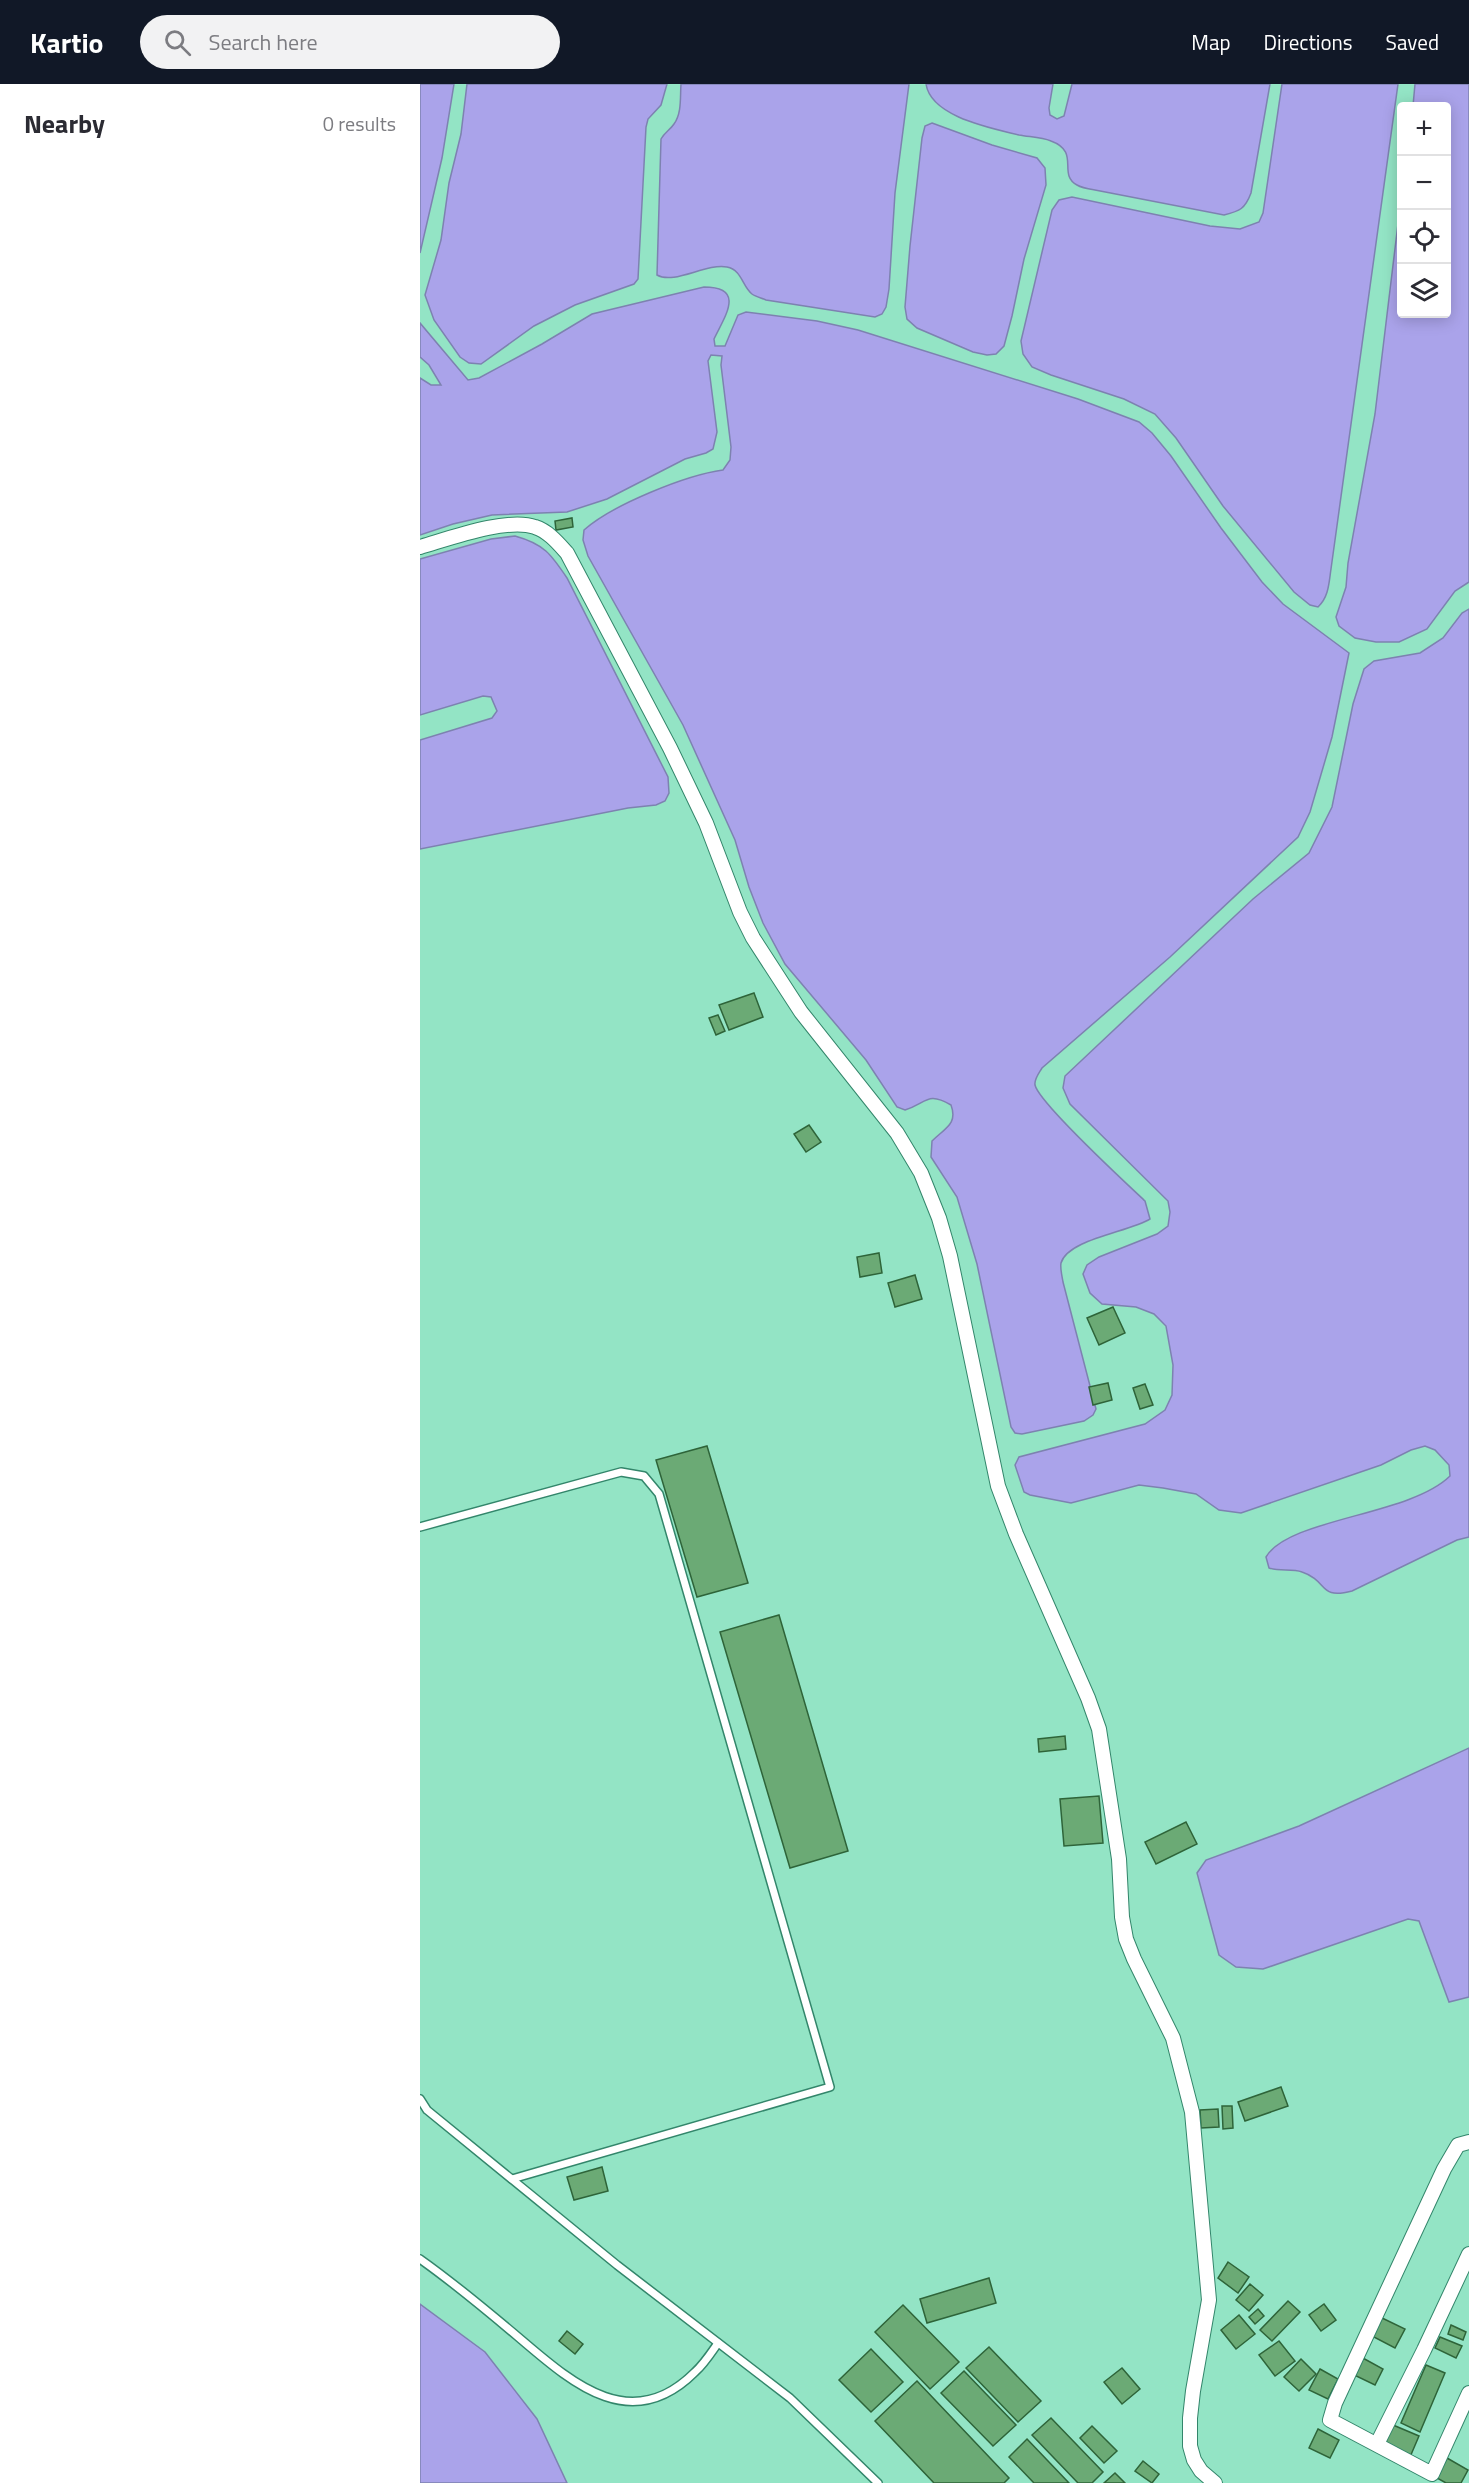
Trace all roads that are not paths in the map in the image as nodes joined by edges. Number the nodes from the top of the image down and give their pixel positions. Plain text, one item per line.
1 (420, 547) edge
2 (420, 1527) edge
3 (420, 2099) edge
4 (1469, 2142) edge
5 (512, 2179) junction
6 (1469, 2254) edge
7 (420, 2259) edge
8 (718, 2343) junction
9 (1468, 2396) edge
10 (1377, 2444) junction
11 (878, 2483) edge
12 (1215, 2483) edge

1 - 12 street
2 - 5 lane
3 - 5 lane
4 - 10 street
5 - 8 lane
6 - 10 street
7 - 8 lane
8 - 11 lane
9 - 10 street

